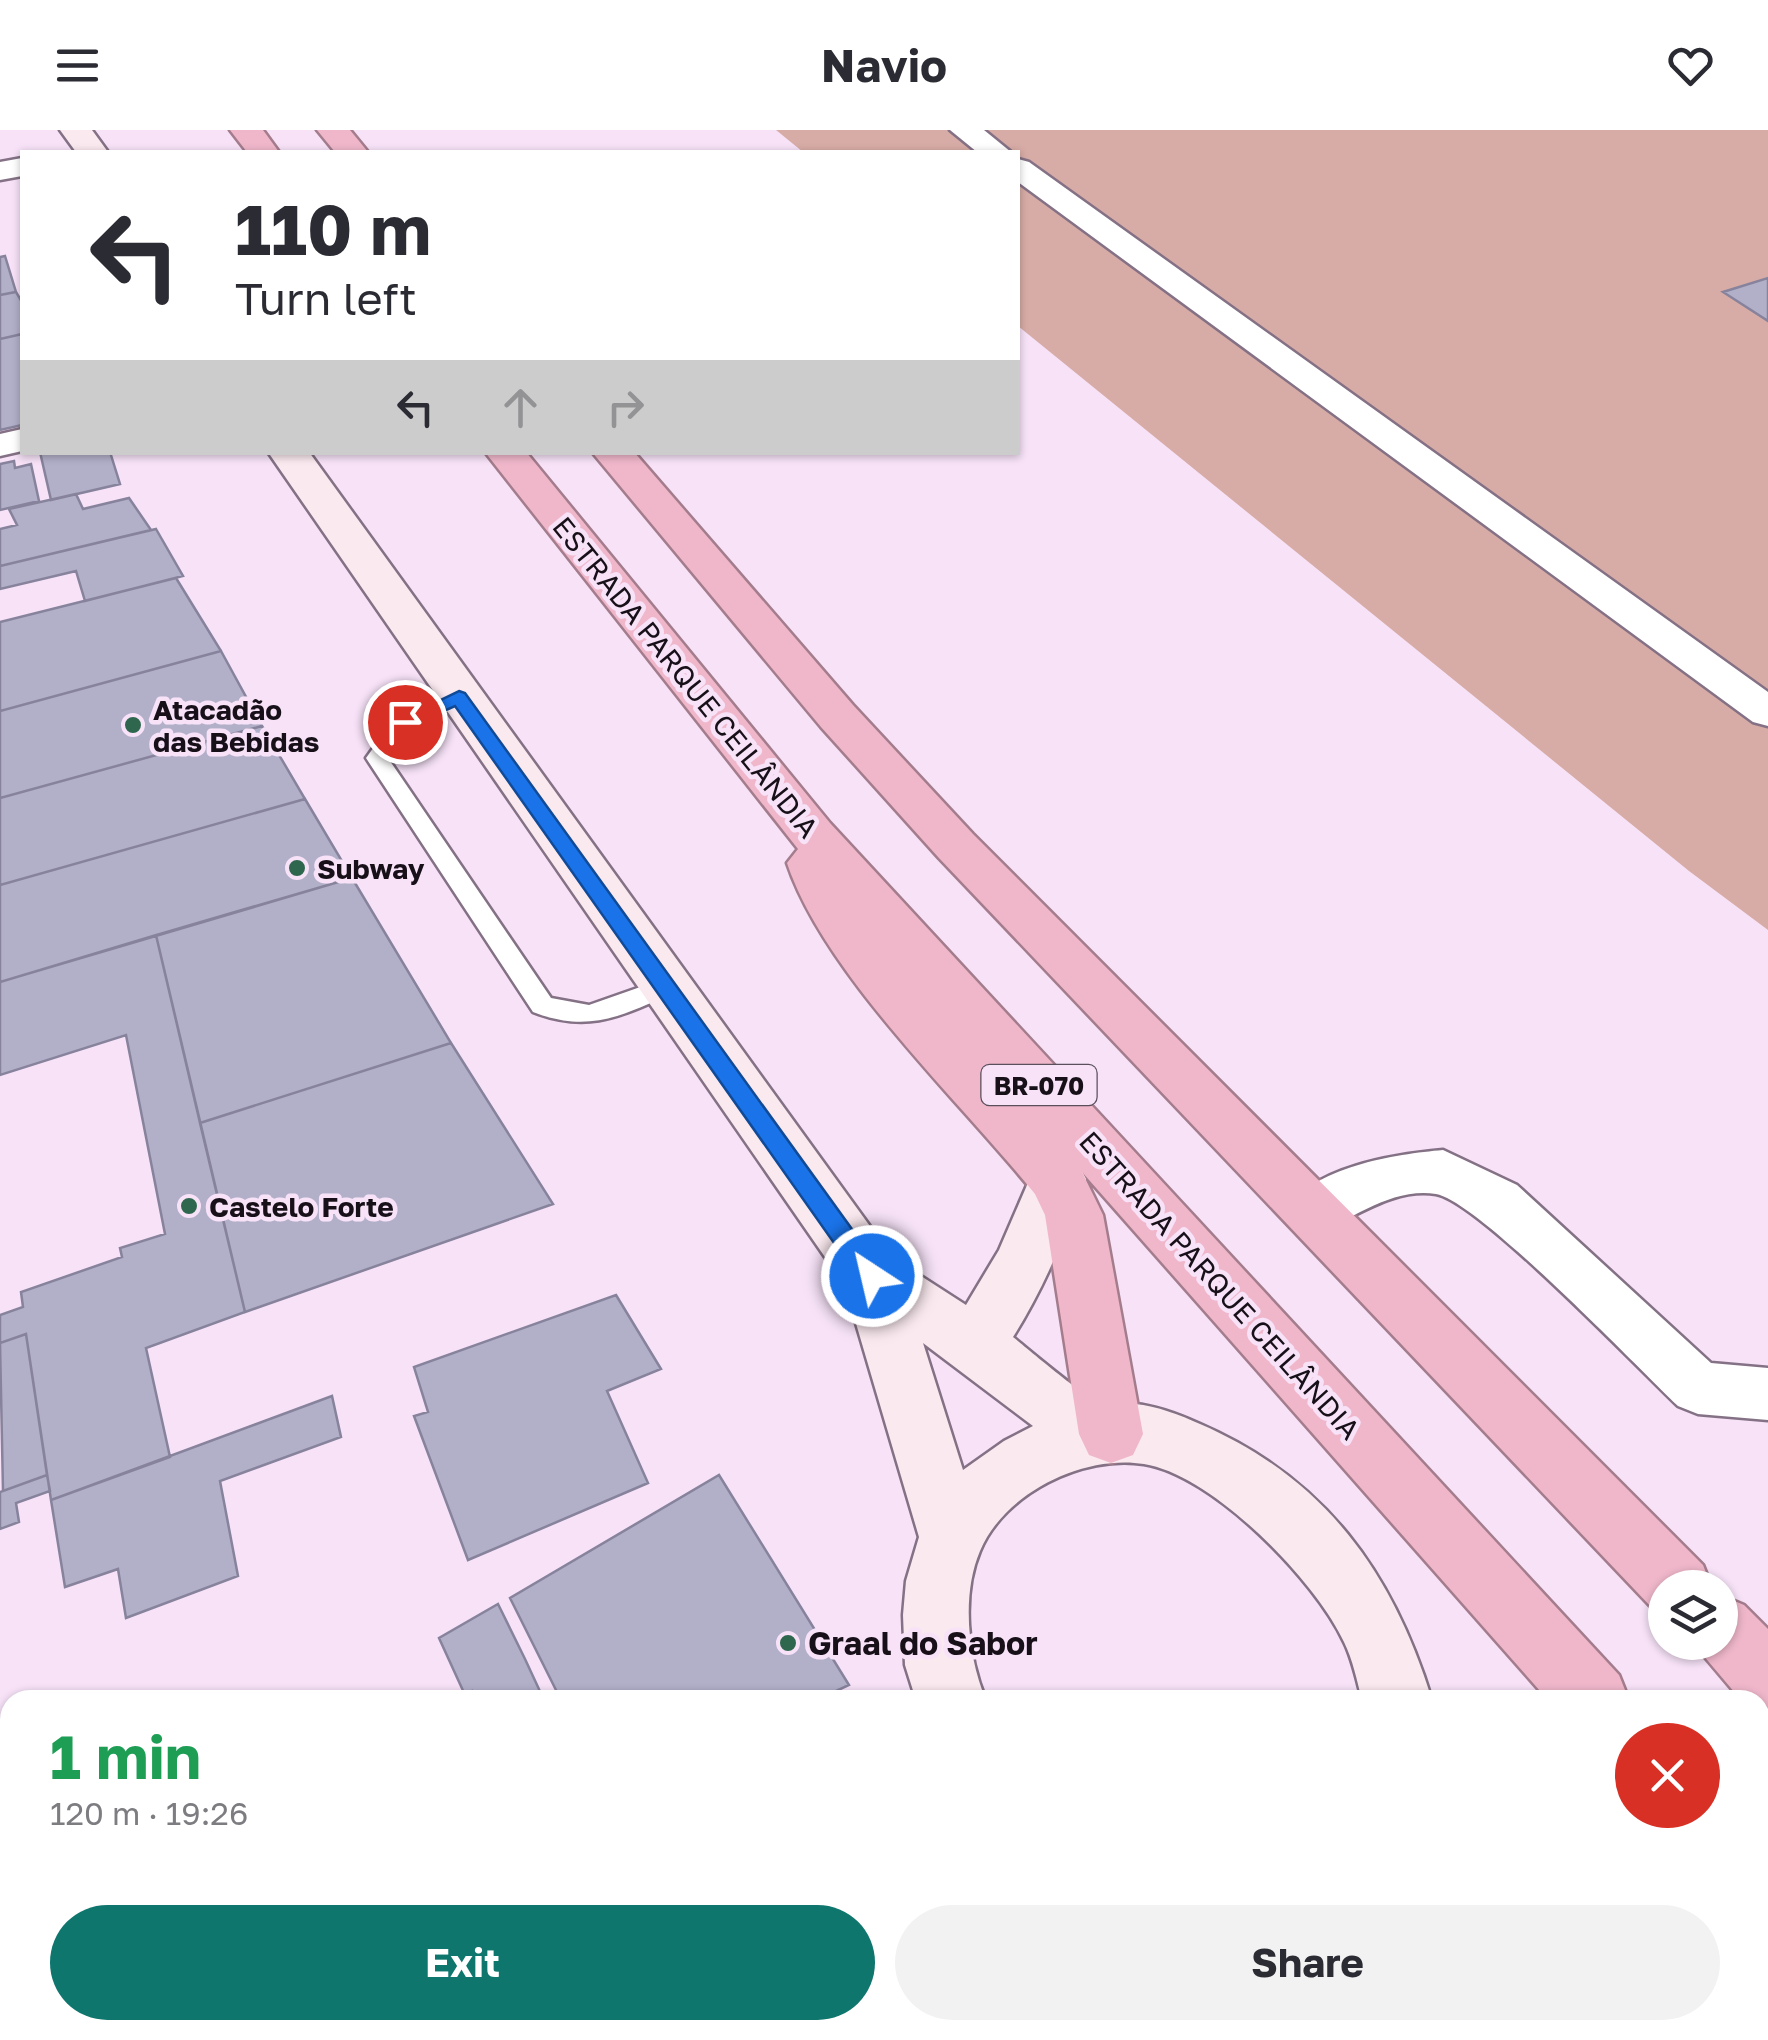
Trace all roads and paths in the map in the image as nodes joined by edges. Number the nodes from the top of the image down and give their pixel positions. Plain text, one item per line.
1 (246, 130) edge
2 (332, 130) edge
3 (965, 130) edge
4 (261, 150) edge
5 (350, 150) edge
6 (993, 150) edge
7 (1022, 177) edge
8 (290, 455) edge
9 (507, 455) edge
10 (615, 455) edge
11 (459, 697) junction
12 (1768, 712) edge
13 (813, 834) junction
14 (666, 988) junction
15 (1056, 1180) junction
16 (1313, 1212) junction
17 (872, 1276) junction
18 (974, 1343) junction
19 (1768, 1394) edge
20 (1102, 1434) junction
21 (950, 1533) junction
22 (1662, 1570) edge
23 (1738, 1647) edge
24 (1768, 1678) edge
25 (949, 1690) edge
26 (1394, 1690) edge
27 (1585, 1690) edge

1 - 4 highway
2 - 5 highway
3 - 6 street
7 - 12 street
8 - 11 street
9 - 13 highway, ESTRADA PARQUE CEILÂNDIA / BR-070
10 - 16 highway
11 - 14 street
11 - 14 lane
13 - 15 highway
13 - 27 highway, ESTRADA PARQUE CEILÂNDIA / BR-070
14 - 17 street
15 - 18 street
15 - 20 highway
16 - 19 street
16 - 22 highway
17 - 18 street
17 - 21 street
18 - 20 street
20 - 21 street
20 - 26 street
21 - 25 street
23 - 24 highway

